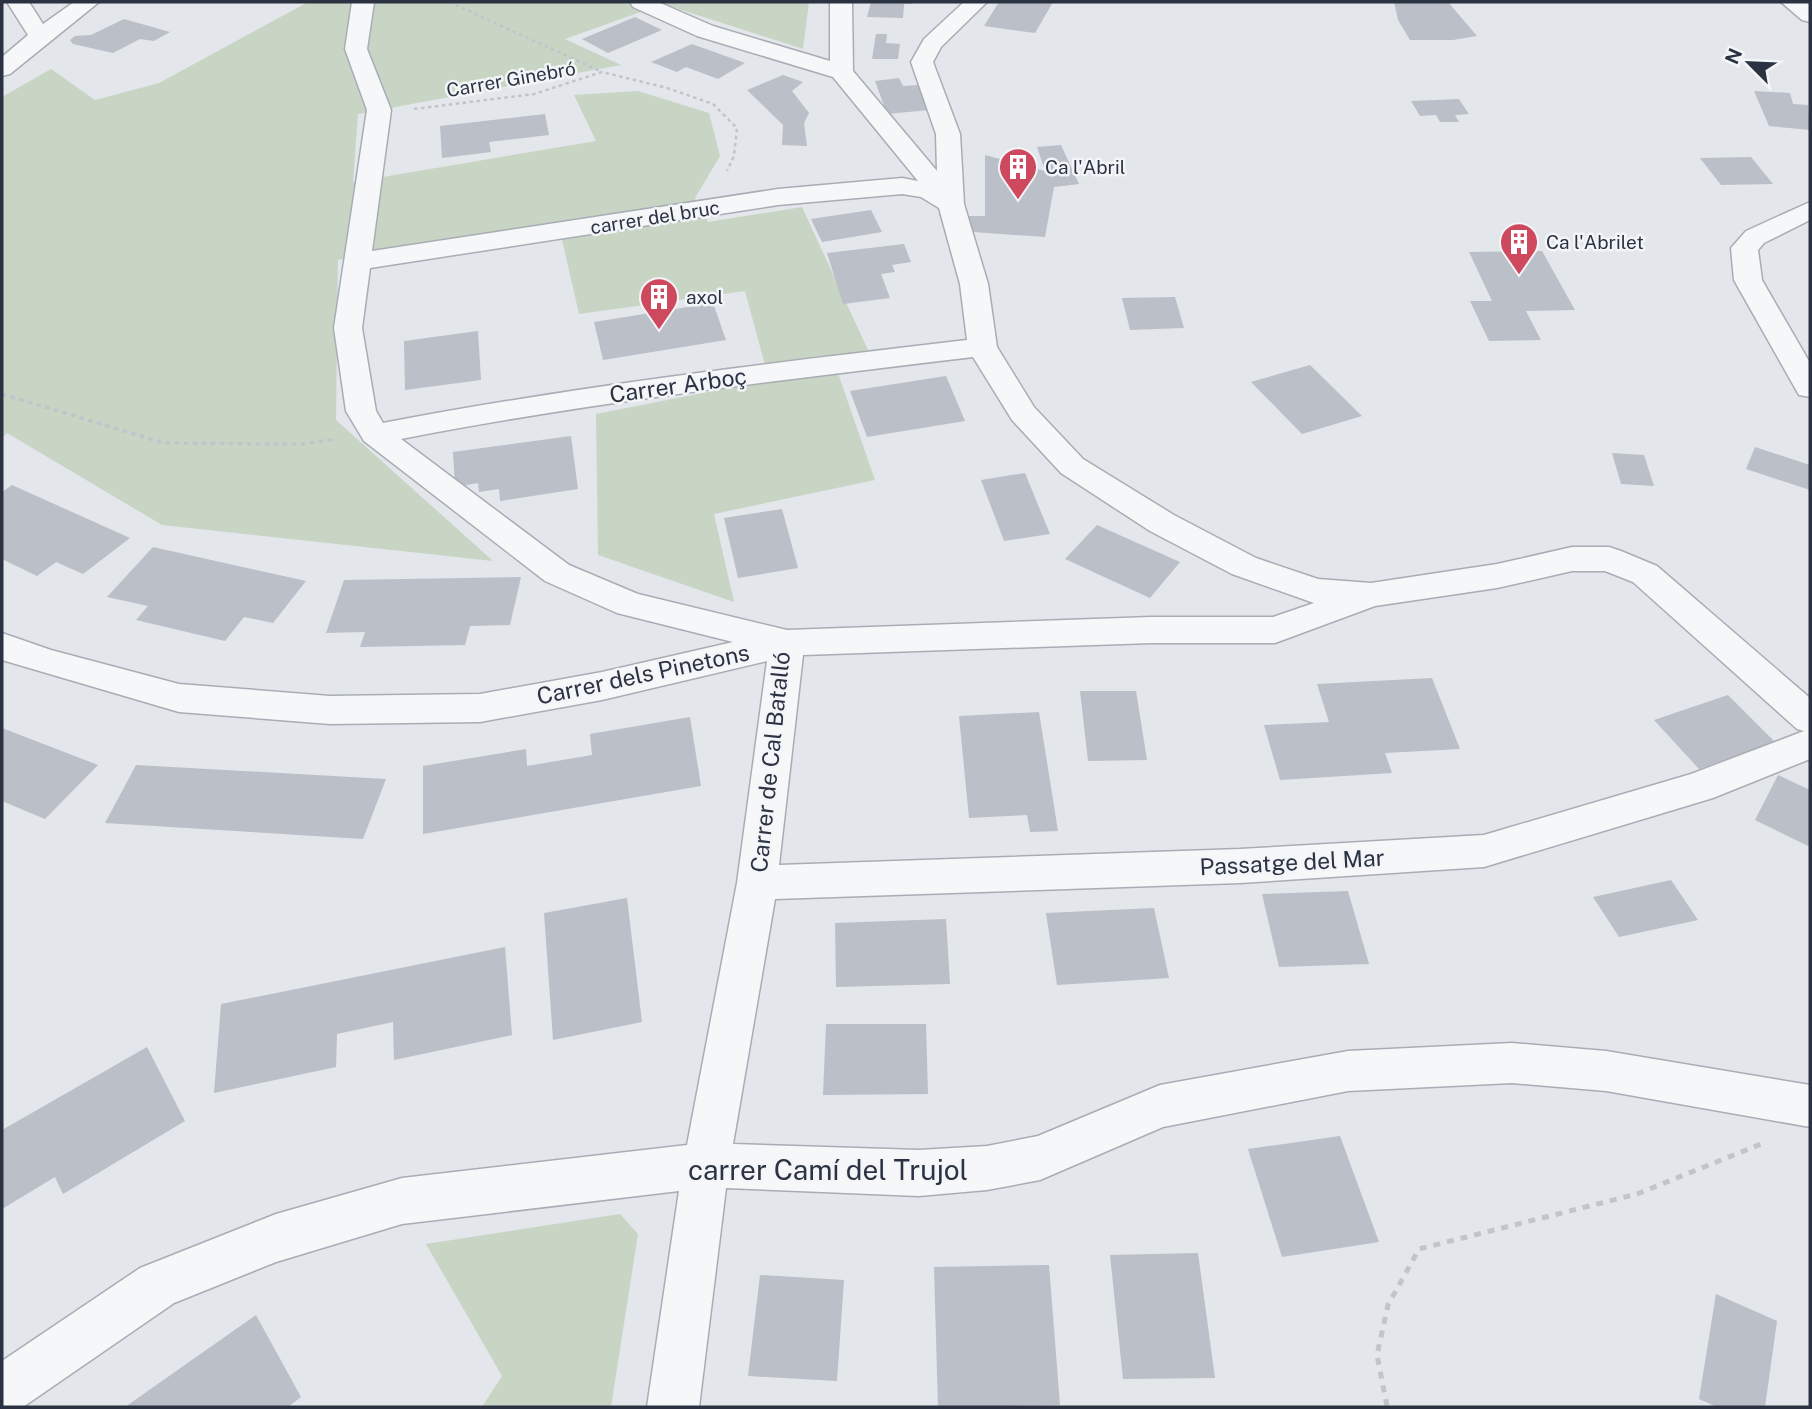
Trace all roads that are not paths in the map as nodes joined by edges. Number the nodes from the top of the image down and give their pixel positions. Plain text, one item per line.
1 (18, 2) edge
2 (88, 2) edge
3 (363, 2) edge
4 (641, 2) edge
5 (841, 2) edge
6 (976, 2) edge
7 (1792, 2) edge
8 (1810, 15) edge
9 (40, 36) junction
10 (2, 68) edge
11 (841, 72) junction
12 (951, 204) junction
13 (1810, 210) edge
14 (356, 262) junction
15 (982, 347) junction
16 (1810, 388) edge
17 (375, 434) junction
18 (1371, 595) junction
19 (787, 643) junction
20 (2, 646) edge
21 (1810, 719) edge
22 (1810, 744) edge
23 (757, 883) junction
24 (1810, 1106) edge
25 (706, 1165) junction
26 (2, 1391) edge
27 (673, 1407) edge

1 - 9 street
2 - 9 street
3 - 14 street, Carrer de Cal Batalló
4 - 11 street
5 - 11 street
6 - 12 street
7 - 8 street
9 - 10 street
11 - 12 street
12 - 14 street, carrer del bruc
12 - 15 street
13 - 16 street
14 - 17 street, Carrer de Cal Batalló
15 - 17 street, Carrer Arboç
15 - 18 street
17 - 19 street, Carrer de Cal Batalló
18 - 19 street, Carrer dels Pinetons
18 - 21 street
19 - 20 street, Carrer dels Pinetons
19 - 23 street, Carrer de Cal Batalló
22 - 23 street, Passatge del Mar
23 - 25 street, Carrer de Cal Batalló
24 - 25 street, carrer Camí del Trujol
25 - 26 street, carrer Camí del Trujol
25 - 27 street, Carrer de Cal Batalló

